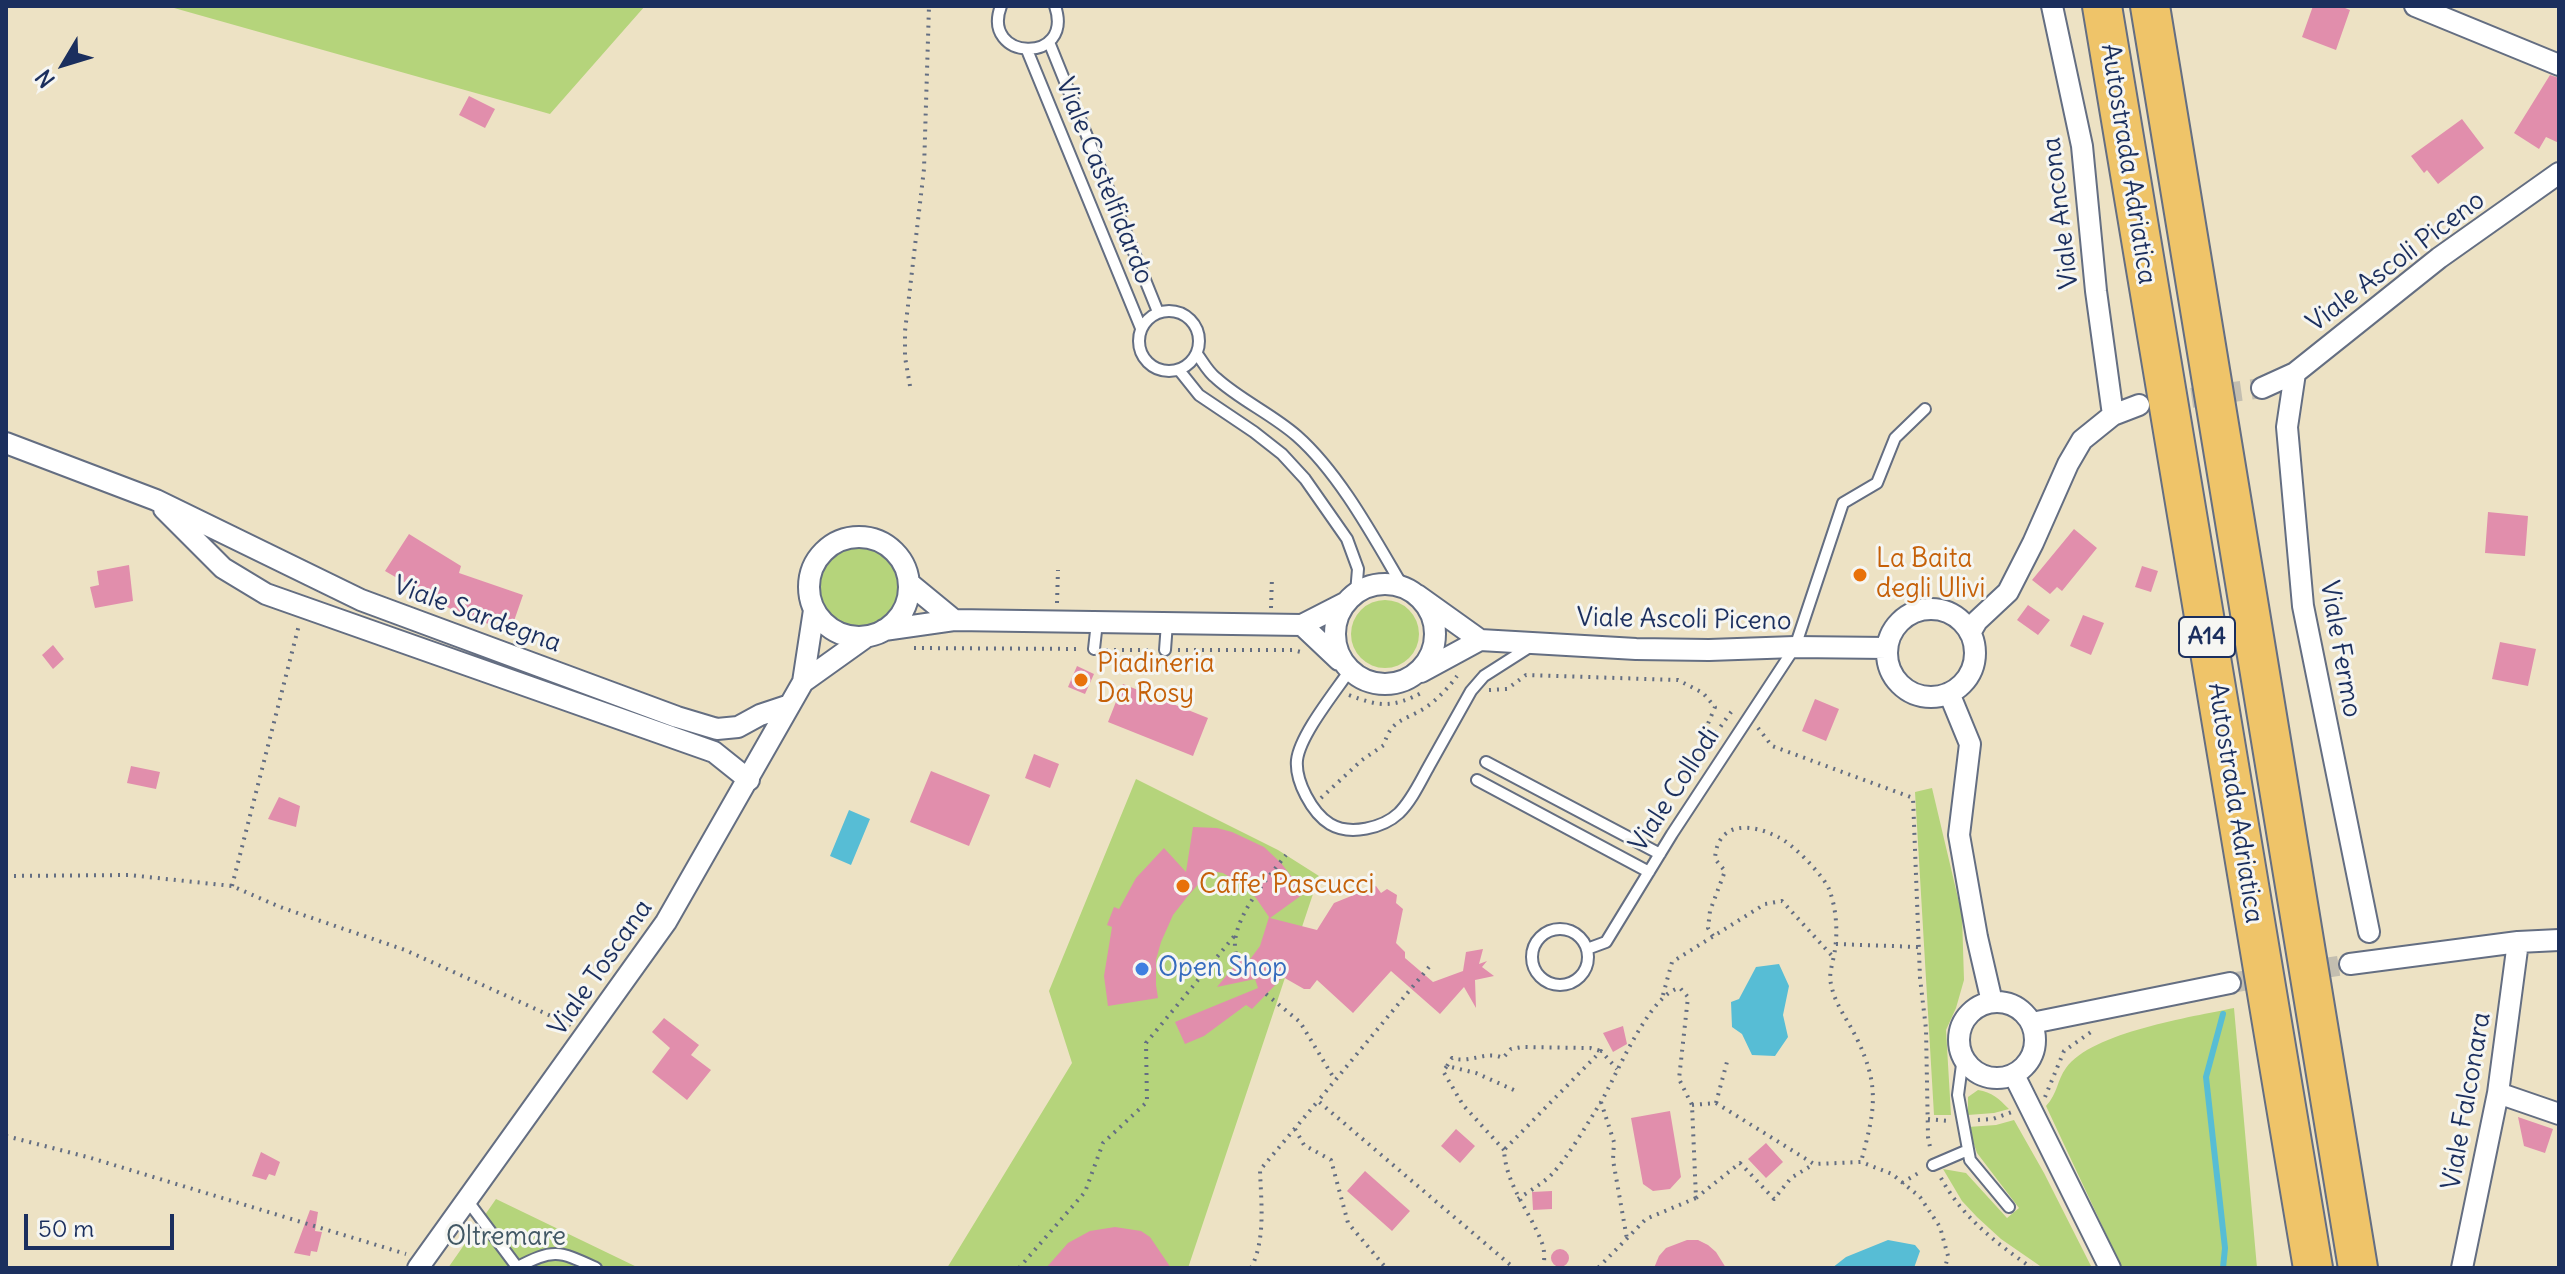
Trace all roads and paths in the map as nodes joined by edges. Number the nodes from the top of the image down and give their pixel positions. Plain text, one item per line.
1 (929, 6) edge
2 (1001, 6) edge
3 (1055, 6) edge
4 (2052, 6) edge
5 (2102, 6) edge
6 (2150, 6) edge
7 (2415, 6) edge
8 (1049, 42) junction
9 (1027, 50) junction
10 (2559, 65) edge
11 (2559, 173) edge
12 (1158, 312) junction
13 (1141, 328) junction
14 (1197, 354) junction
15 (1179, 370) junction
16 (2295, 373) junction
17 (910, 386) dead end
18 (2262, 388) tunnel mouth
19 (2139, 405) tunnel mouth
20 (1925, 409) dead end
21 (2113, 415) junction
22 (6, 443) edge
23 (156, 500) junction
24 (909, 583) junction
25 (1410, 591) junction
26 (1350, 598) junction
27 (304, 607) junction
28 (814, 610) junction
29 (954, 620) junction
30 (1097, 622) junction
31 (1167, 623) junction
32 (1302, 625) junction
33 (875, 633) junction
34 (1970, 633) junction
35 (1537, 643) junction
36 (1473, 644) junction
37 (905, 647) dead end
38 (1795, 647) junction
39 (1887, 648) junction
40 (1094, 649) junction
41 (1165, 650) junction
42 (1303, 653) dead end
43 (1350, 670) junction
44 (1410, 677) junction
45 (803, 682) junction
46 (1442, 684) dead end
47 (1451, 685) junction
48 (1433, 687) dead end
49 (1337, 688) junction
50 (1471, 691) junction
51 (1949, 693) junction
52 (790, 705) junction
53 (1748, 717) junction
54 (1486, 762) dead end
55 (749, 780) junction
56 (1477, 780) dead end
57 (1313, 806) junction
58 (1660, 854) junction
59 (1286, 855) dead end
60 (1649, 872) junction
61 (6, 876) edge
62 (232, 886) junction
63 (2369, 932) dead end
64 (1236, 934) junction
65 (1713, 936) junction
66 (2559, 940) edge
67 (2518, 942) junction
68 (1836, 944) junction
69 (1919, 947) junction
70 (1587, 949) junction
71 (1834, 958) junction
72 (1239, 961) dead end
73 (2350, 964) tunnel mouth
74 (1429, 967) dead end
75 (2230, 983) tunnel mouth
76 (1266, 994) dead end
77 (1663, 998) junction
78 (1992, 1002) junction
79 (2032, 1023) junction
80 (2096, 1030) dead end
81 (588, 1032) junction
82 (1599, 1053) junction
83 (1963, 1057) junction
84 (1728, 1058) dead end
85 (1447, 1066) junction
86 (1618, 1069) junction
87 (2014, 1075) junction
88 (1335, 1080) junction
89 (1516, 1091) dead end
90 (2498, 1093) junction
91 (1318, 1101) junction
92 (1601, 1102) junction
93 (1716, 1103) junction
94 (1692, 1105) junction
95 (2030, 1106) junction
96 (2559, 1114) edge
97 (1928, 1119) junction
98 (1962, 1122) junction
99 (1294, 1128) junction
100 (6, 1136) edge
101 (1504, 1150) junction
102 (1968, 1150) junction
103 (1861, 1162) junction
104 (1814, 1164) junction
105 (1933, 1165) junction
106 (1902, 1183) junction
107 (1696, 1198) junction
108 (1518, 1199) junction
109 (467, 1200) junction
110 (2009, 1207) dead end
111 (1627, 1239) junction
112 (421, 1264) edge
113 (517, 1268) edge
114 (596, 1268) edge
115 (1019, 1268) edge
116 (1251, 1268) edge
117 (1386, 1268) edge
118 (1514, 1268) edge
119 (1544, 1268) edge
120 (1598, 1268) edge
121 (1945, 1268) edge
122 (2032, 1268) edge
123 (2110, 1268) edge
124 (2313, 1268) edge
125 (2358, 1268) edge
126 (2462, 1268) edge

1 - 17 path
2 - 9 lane
3 - 8 lane
4 - 21 street, Viale Ancona
5 - 124 highway, Autostrada Adriatica / A14
6 - 125 highway, Autostrada Adriatica / A14
7 - 10 street
8 - 9 lane
8 - 12 lane, Viale Castelfidardo
9 - 13 lane, Viale Castelfidardo
11 - 16 street, Viale Ascoli Piceno
12 - 13 lane
12 - 14 lane
13 - 15 lane
14 - 15 lane
14 - 25 lane
15 - 26 lane
16 - 18 street, Viale Ascoli Piceno
16 - 63 street, Viale Fermo
19 - 21 street
20 - 38 lane, Viale Collodi
21 - 34 street
22 - 23 street, Viale Sardegna
23 - 27 street, Viale Sardegna
23 - 52 street, Viale Sardegna
24 - 28 street
24 - 29 street
24 - 33 street
25 - 26 street
25 - 36 street
25 - 44 street
26 - 32 street
26 - 43 street
27 - 55 street, Viale Sardegna
27 - 62 path
28 - 33 street
28 - 45 street, Viale Toscana
29 - 30 street
29 - 33 street
30 - 31 street
30 - 40 lane
31 - 32 street
31 - 41 lane
32 - 43 street
33 - 45 street, Viale Toscana
34 - 39 street
34 - 51 street
35 - 36 street, Viale Ascoli Piceno
35 - 38 street, Viale Ascoli Piceno
35 - 50 lane
36 - 44 street
36 - 47 path
37 - 40 path
38 - 39 street, Viale Ascoli Piceno
38 - 53 lane, Viale Collodi
39 - 51 street
40 - 41 path
41 - 42 path
43 - 44 street
43 - 49 lane
45 - 52 street, Viale Toscana
46 - 47 path
47 - 50 path
47 - 57 path
48 - 49 path
49 - 57 lane
50 - 53 path
50 - 57 lane
51 - 78 street
52 - 55 street, Viale Toscana
53 - 58 lane, Viale Collodi
53 - 69 path
54 - 58 lane
55 - 81 street, Viale Toscana
56 - 60 lane
58 - 60 lane, Viale Collodi
59 - 64 path
60 - 70 lane, Viale Collodi
61 - 62 path
62 - 81 path
64 - 72 path
64 - 115 path
65 - 68 path
65 - 71 path
65 - 77 path
66 - 67 street
67 - 73 street
67 - 90 street, Viale Falconara
68 - 69 path
68 - 71 path
69 - 97 path
70 - 70 lane
71 - 103 path
74 - 88 path
75 - 79 street
76 - 88 path
77 - 86 path
77 - 94 path
78 - 79 street
78 - 83 street
79 - 87 street
80 - 95 path
81 - 109 street, Viale Toscana
82 - 85 path
82 - 86 path
82 - 101 path
83 - 87 street
83 - 98 lane
84 - 93 path
85 - 89 path
85 - 101 path
86 - 92 path
87 - 95 street
88 - 91 path
90 - 96 street
90 - 126 street, Viale Falconara
91 - 99 path
91 - 118 path
92 - 108 path
92 - 111 path
93 - 94 path
93 - 104 path
94 - 107 path
95 - 98 path
95 - 123 street
97 - 98 path
97 - 105 path
98 - 102 lane
99 - 116 path
99 - 117 path
100 - 112 path
101 - 108 path
102 - 105 lane
102 - 110 lane
103 - 104 path
103 - 106 path
104 - 107 path
105 - 106 path
105 - 122 path
106 - 121 path
107 - 111 path
108 - 119 path
109 - 112 street, Viale Toscana
109 - 113 lane
111 - 120 path
113 - 114 lane

